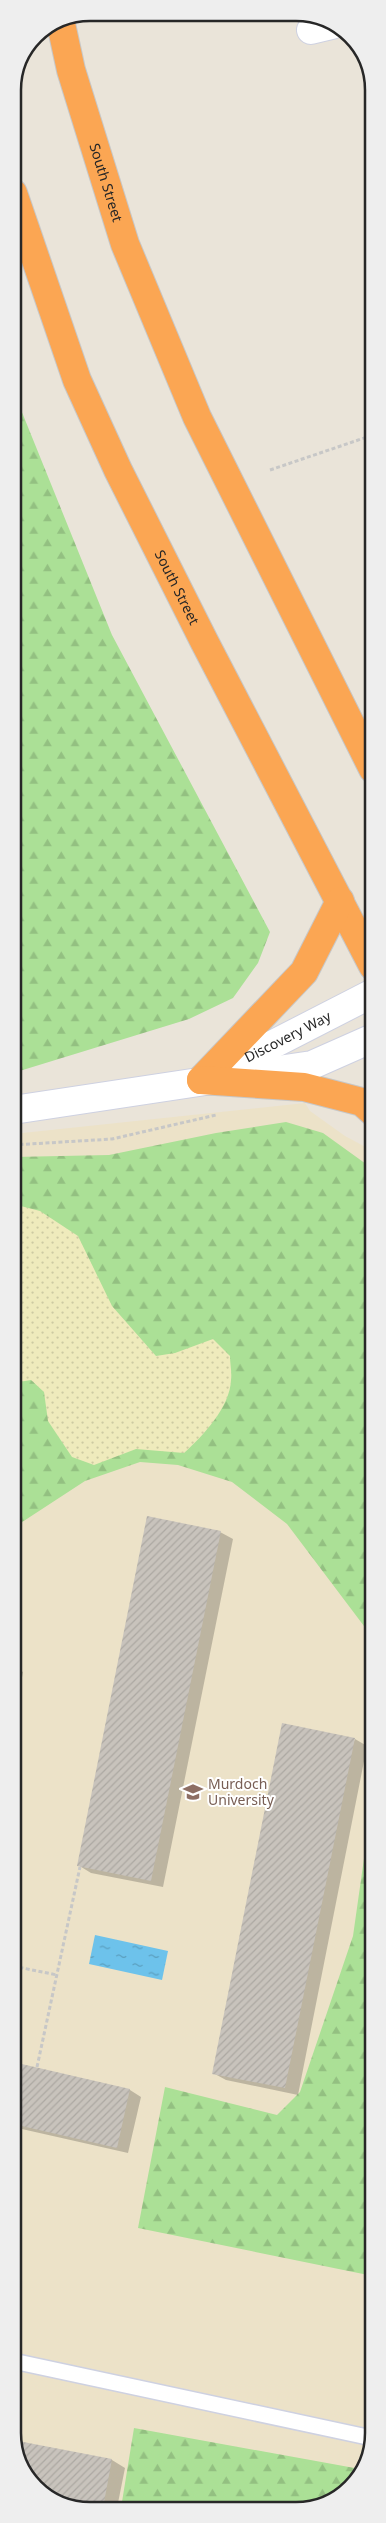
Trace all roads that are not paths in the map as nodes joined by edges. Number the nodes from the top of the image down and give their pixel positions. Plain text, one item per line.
1 (62, 27) edge
2 (21, 218) edge
3 (365, 753) edge
4 (340, 901) junction
5 (365, 950) edge
6 (365, 997) edge
7 (365, 1042) edge
8 (202, 1080) junction
9 (365, 1105) edge
10 (21, 1109) edge
11 (21, 2363) edge
12 (365, 2436) edge

1 - 3 highway, South Street
2 - 4 highway, South Street
4 - 5 highway, South Street
4 - 8 highway
6 - 8 street, Discovery Way
7 - 8 street, Discovery Way
8 - 9 highway
8 - 10 street, Discovery Way
11 - 12 lane

